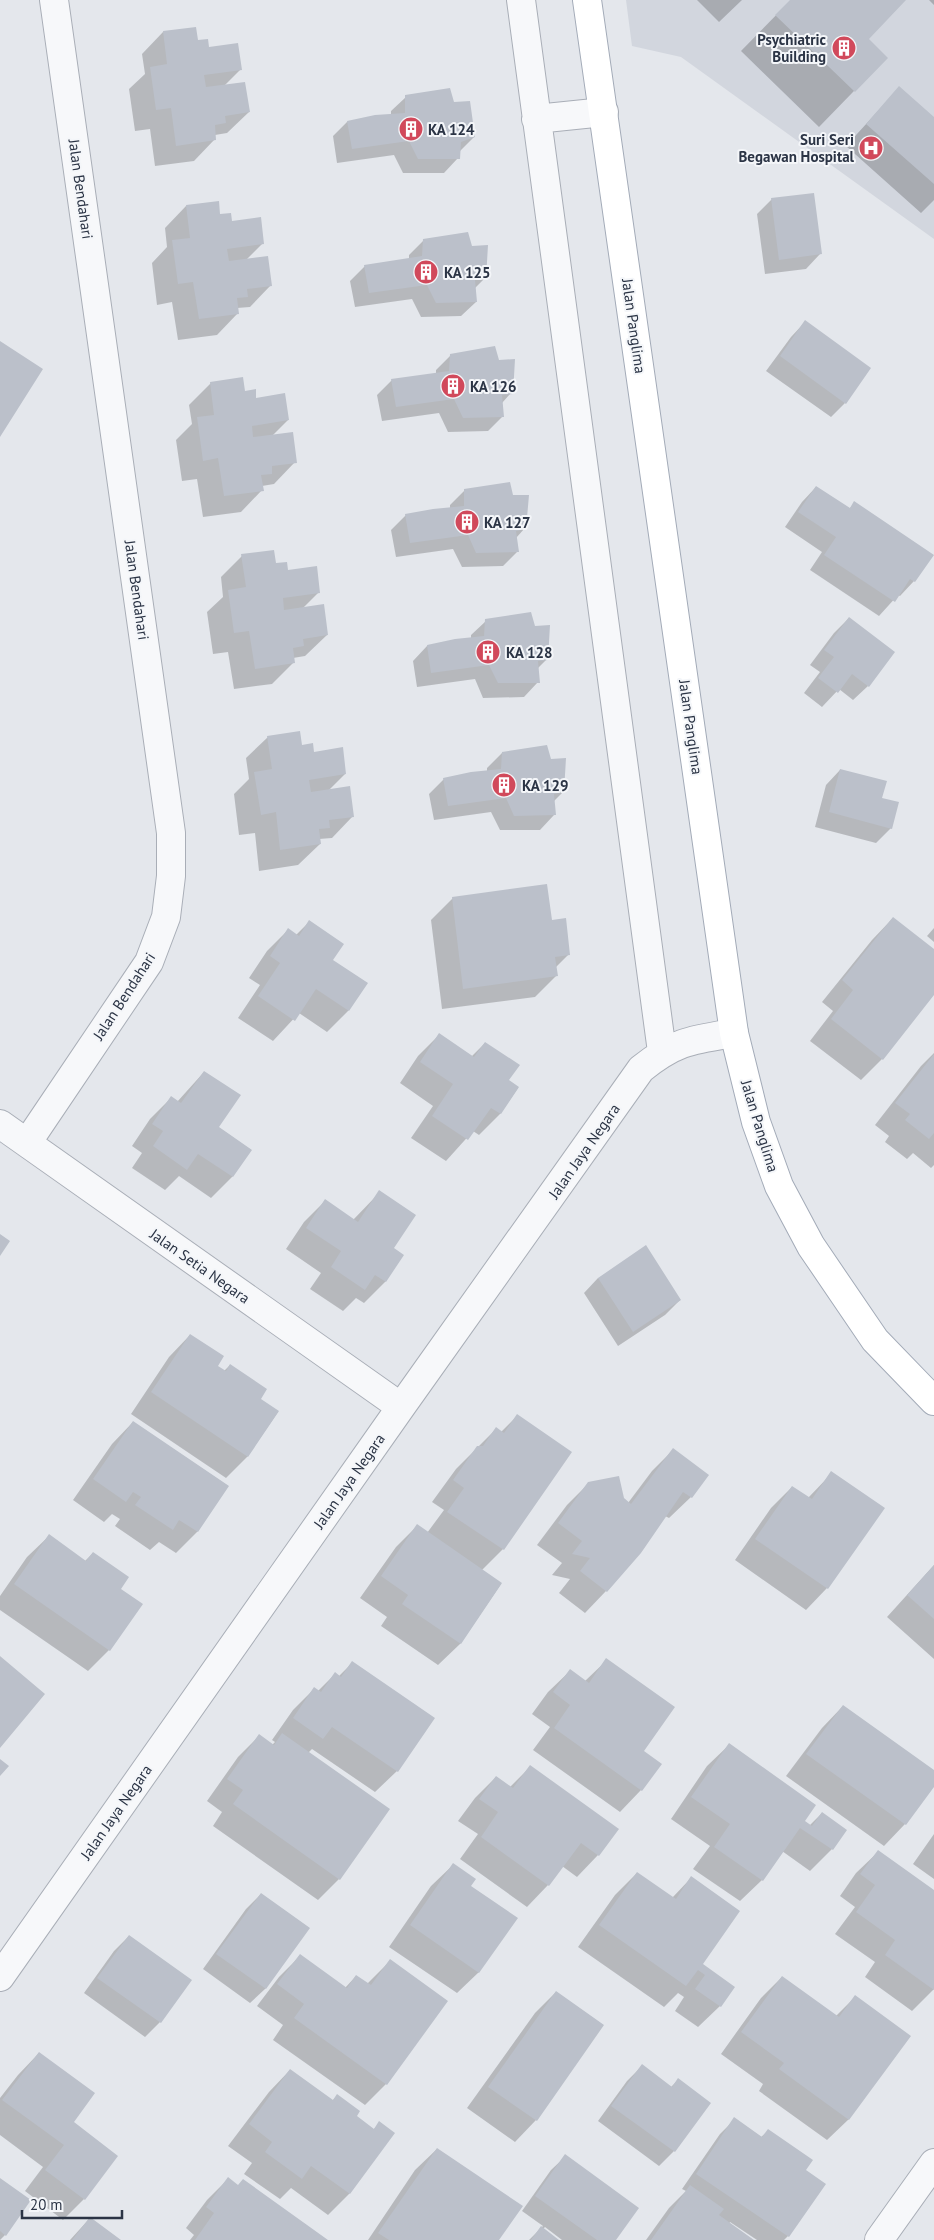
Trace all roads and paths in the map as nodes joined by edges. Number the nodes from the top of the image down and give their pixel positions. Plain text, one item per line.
1 (54, 0) edge
2 (521, 0) edge
3 (587, 0) edge
4 (604, 112) junction
5 (536, 118) junction
6 (734, 1033) junction
7 (662, 1052) junction
8 (0, 1124) edge
9 (27, 1143) junction
10 (934, 1401) edge
11 (400, 1407) junction
12 (0, 1977) edge
13 (934, 2163) edge
14 (879, 2240) edge

1 - 9 street, Jalan Bendahari
2 - 5 street
3 - 4 main road, Jalan Panglima
4 - 5 street
4 - 6 main road, Jalan Panglima
5 - 7 street
6 - 7 street, Jalan Jaya Negara
6 - 10 main road, Jalan Panglima
7 - 11 street, Jalan Jaya Negara
8 - 9 street, Jalan Setia Negara
9 - 11 street, Jalan Setia Negara
11 - 12 street, Jalan Jaya Negara
13 - 14 street

